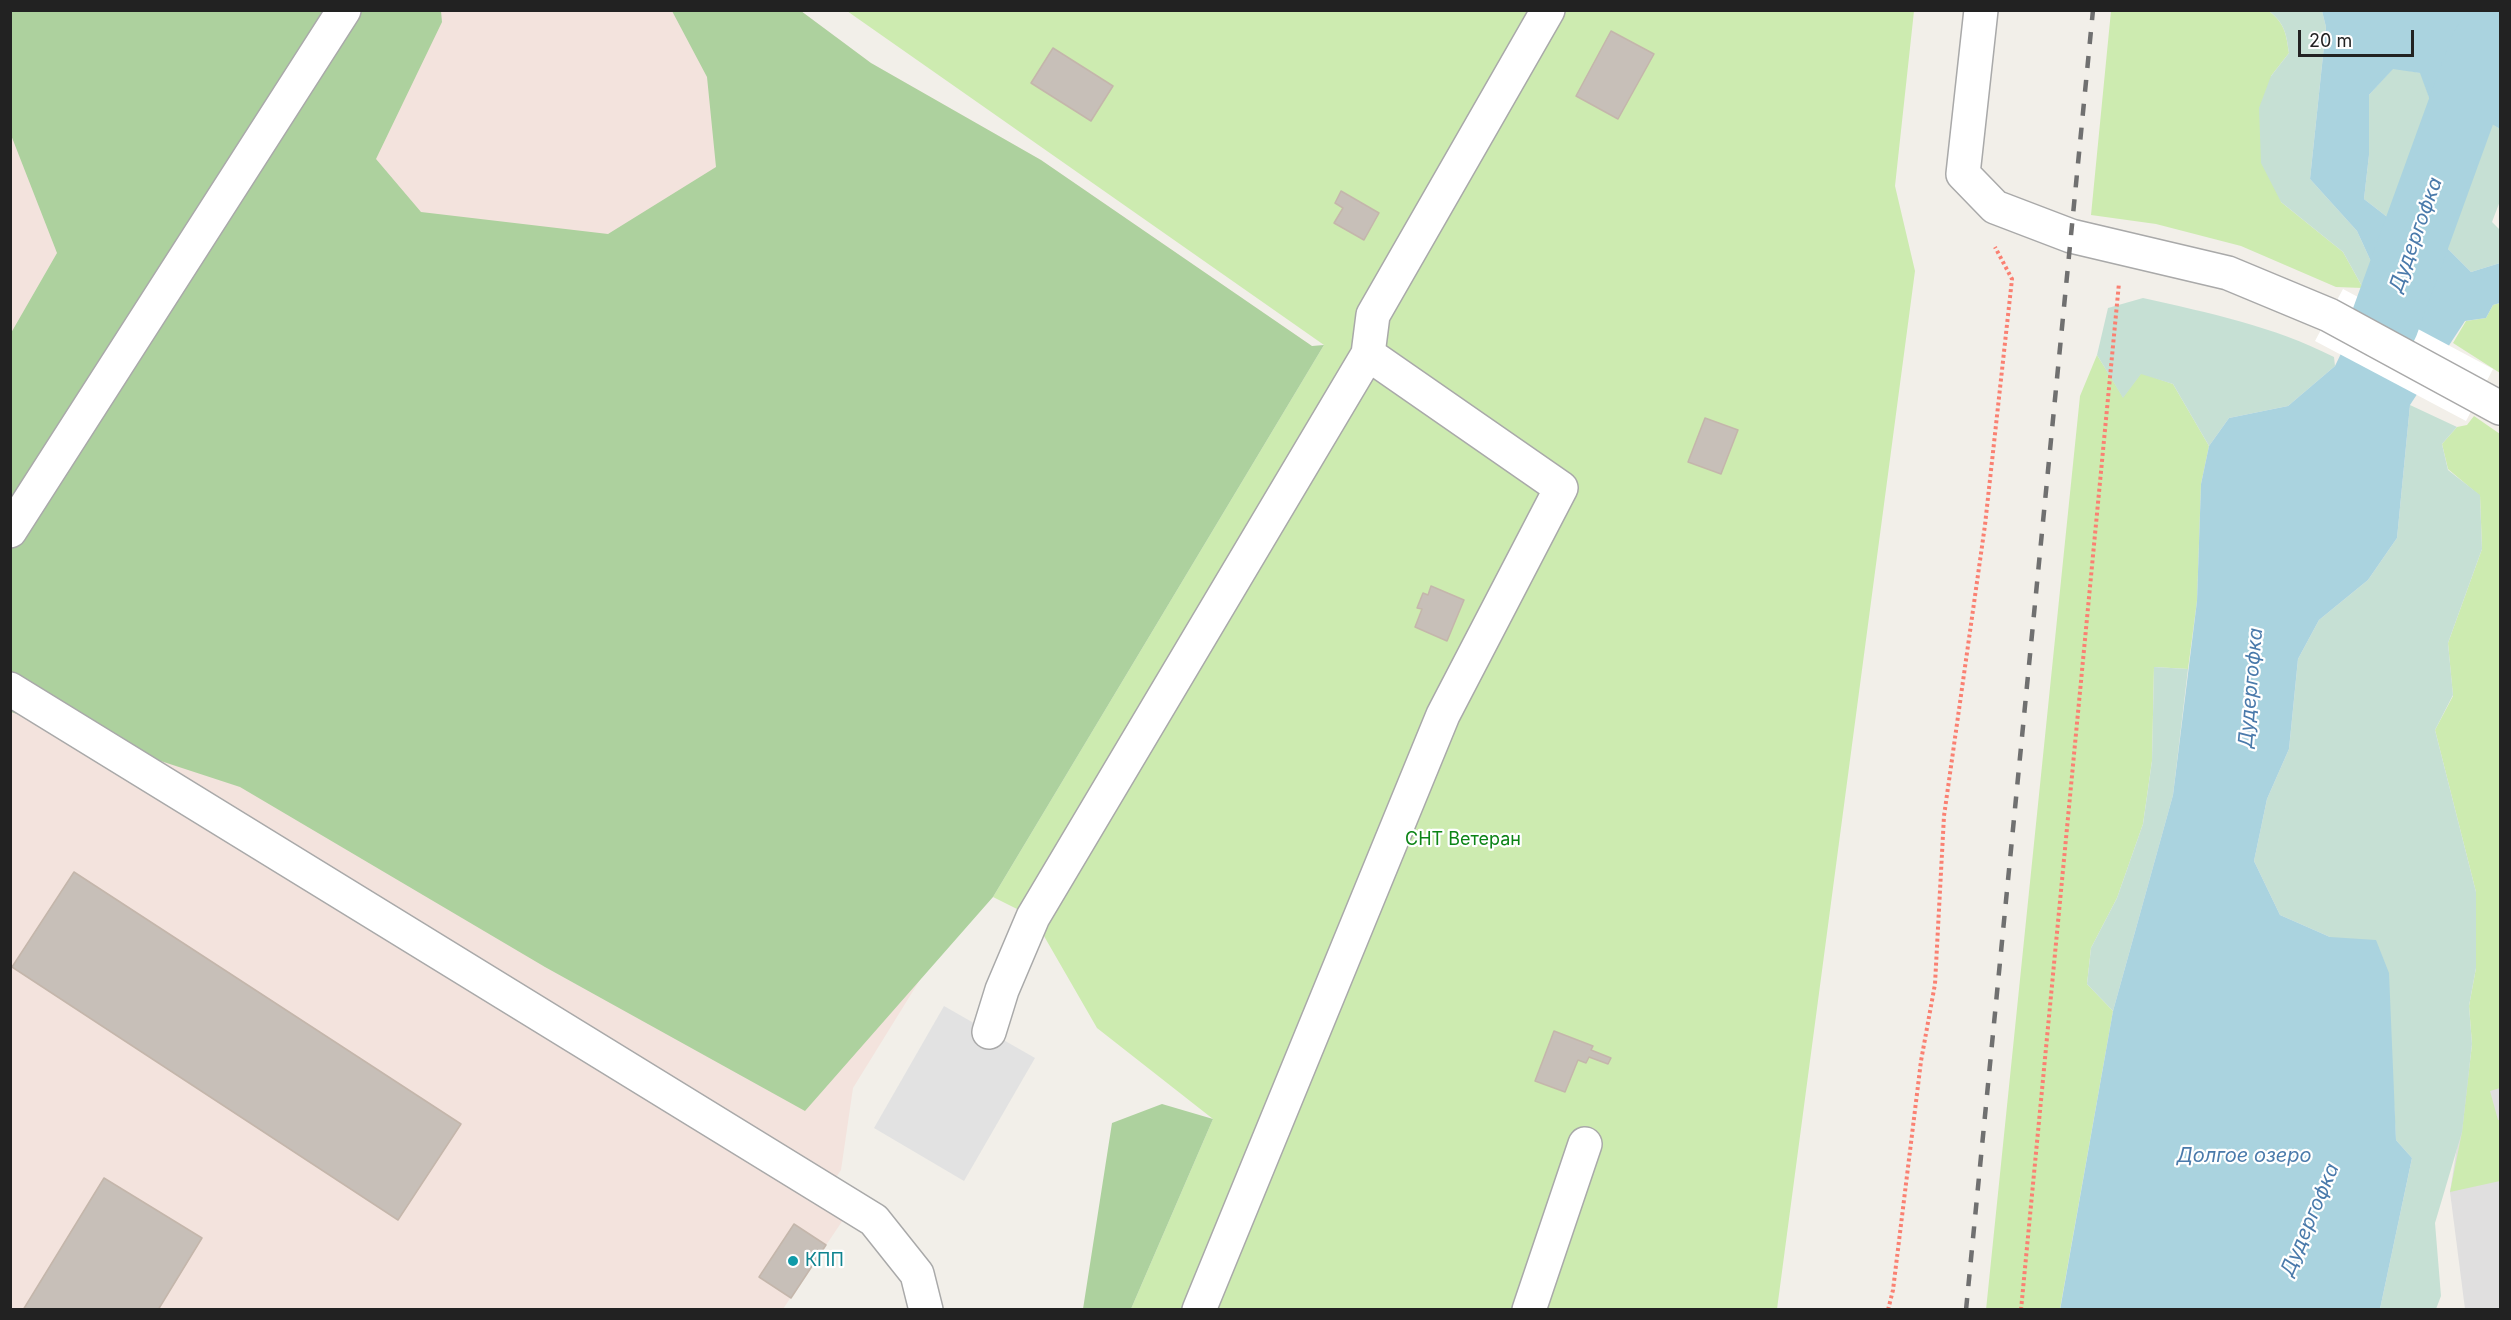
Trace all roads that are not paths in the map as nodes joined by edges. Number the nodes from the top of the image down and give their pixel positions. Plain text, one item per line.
1 (344, 10) edge
2 (1548, 10) edge
3 (1981, 10) edge
4 (1368, 354) junction
5 (2490, 402) edge
6 (10, 531) edge
7 (10, 689) edge
8 (989, 1032) dead end
9 (1585, 1144) dead end
10 (926, 1310) edge
11 (1199, 1310) edge
12 (1529, 1310) edge

1 - 6 street
2 - 4 street
3 - 5 street
4 - 8 street
4 - 11 street
7 - 10 street
9 - 12 street

